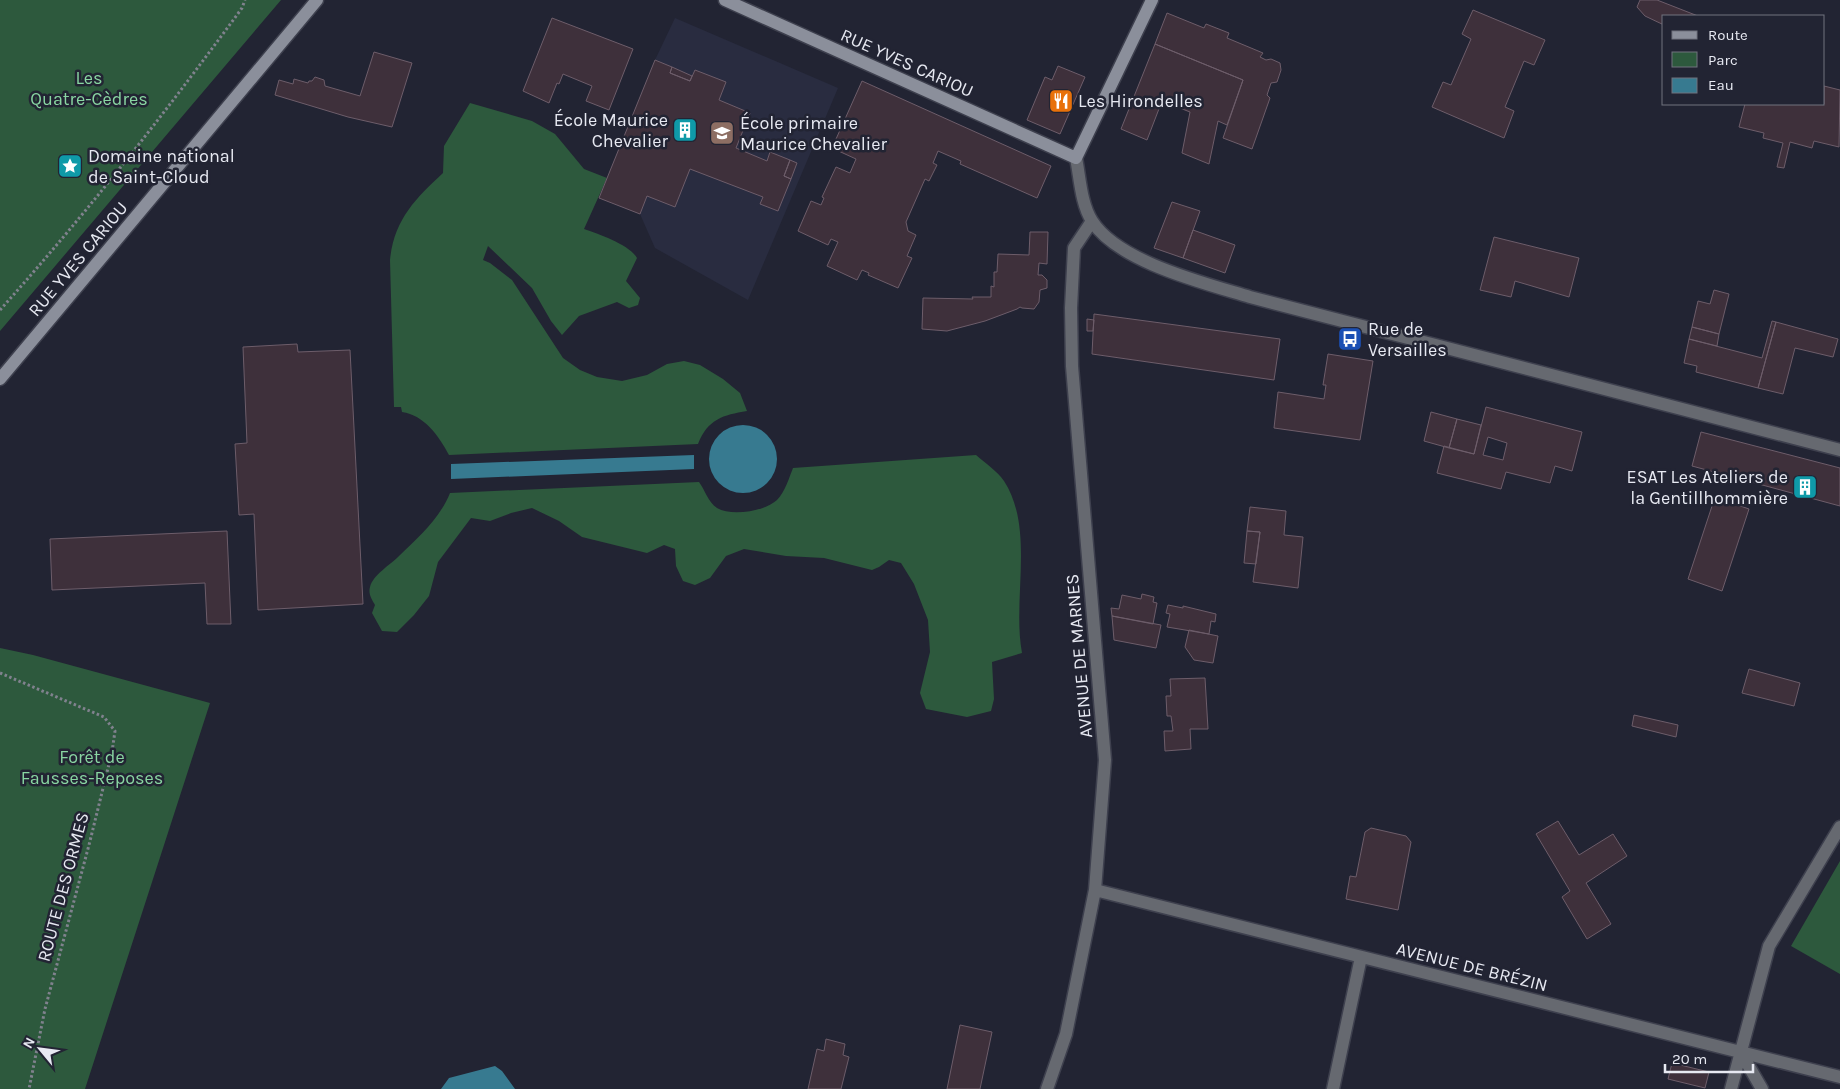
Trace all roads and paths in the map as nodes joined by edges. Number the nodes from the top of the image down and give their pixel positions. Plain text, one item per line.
1 (245, 0) edge
2 (317, 0) edge
3 (725, 0) edge
4 (1152, 0) edge
5 (1076, 158) junction
6 (1092, 220) junction
7 (0, 310) edge
8 (0, 379) edge
9 (1840, 450) edge
10 (0, 673) edge
11 (1840, 827) edge
12 (1095, 890) junction
13 (1361, 958) junction
14 (1740, 1052) junction
15 (1840, 1076) edge
16 (29, 1089) edge
17 (1048, 1089) edge
18 (1333, 1089) edge
19 (1731, 1089) edge
20 (1762, 1089) edge

1 - 7 path
2 - 8 main road, RUE YVES CARIOU
3 - 5 main road, RUE YVES CARIOU
4 - 5 main road
5 - 6 street
6 - 9 street
6 - 12 street, AVENUE DE MARNES
10 - 16 path, ROUTE DES ORMES
11 - 14 street
12 - 13 street, AVENUE DE BRÉZIN
12 - 17 street, AVENUE DE MARNES
13 - 14 street, AVENUE DE BRÉZIN
13 - 18 street
14 - 15 street, AVENUE DE BRÉZIN
14 - 19 street
14 - 20 street

